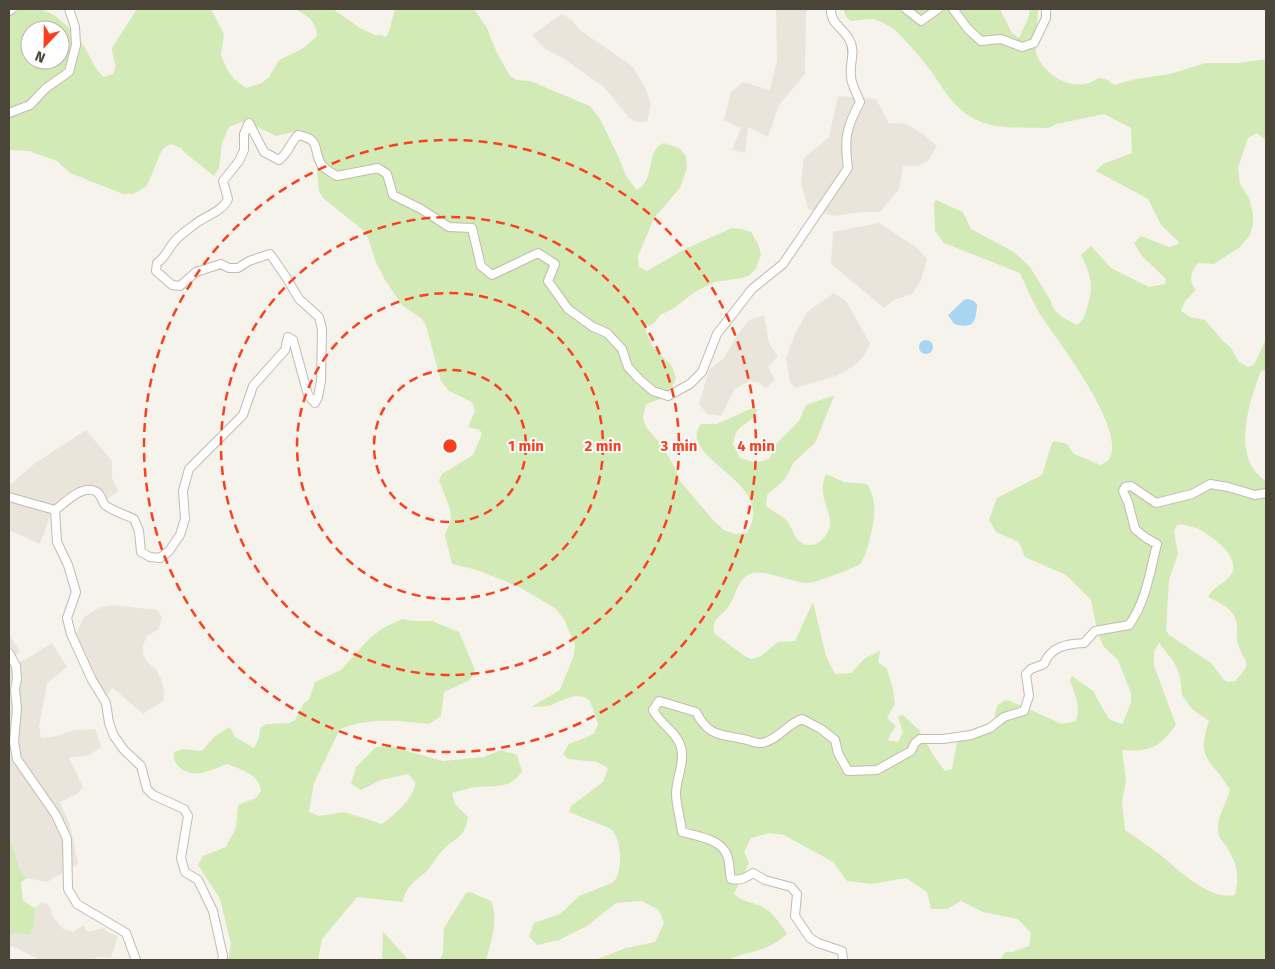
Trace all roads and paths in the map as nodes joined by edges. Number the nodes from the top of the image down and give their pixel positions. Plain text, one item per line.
1 (70, 9) edge
2 (830, 9) edge
3 (906, 9) edge
4 (938, 9) edge
5 (953, 9) edge
6 (1046, 9) edge
7 (9, 112) edge
8 (1266, 493) edge
9 (9, 497) edge
10 (55, 510) junction
11 (9, 653) edge
12 (136, 960) edge
13 (222, 960) edge
14 (843, 960) edge

1 - 7 street
2 - 10 street
3 - 4 street
5 - 6 street
8 - 14 street
9 - 10 street
10 - 13 street
11 - 12 street

